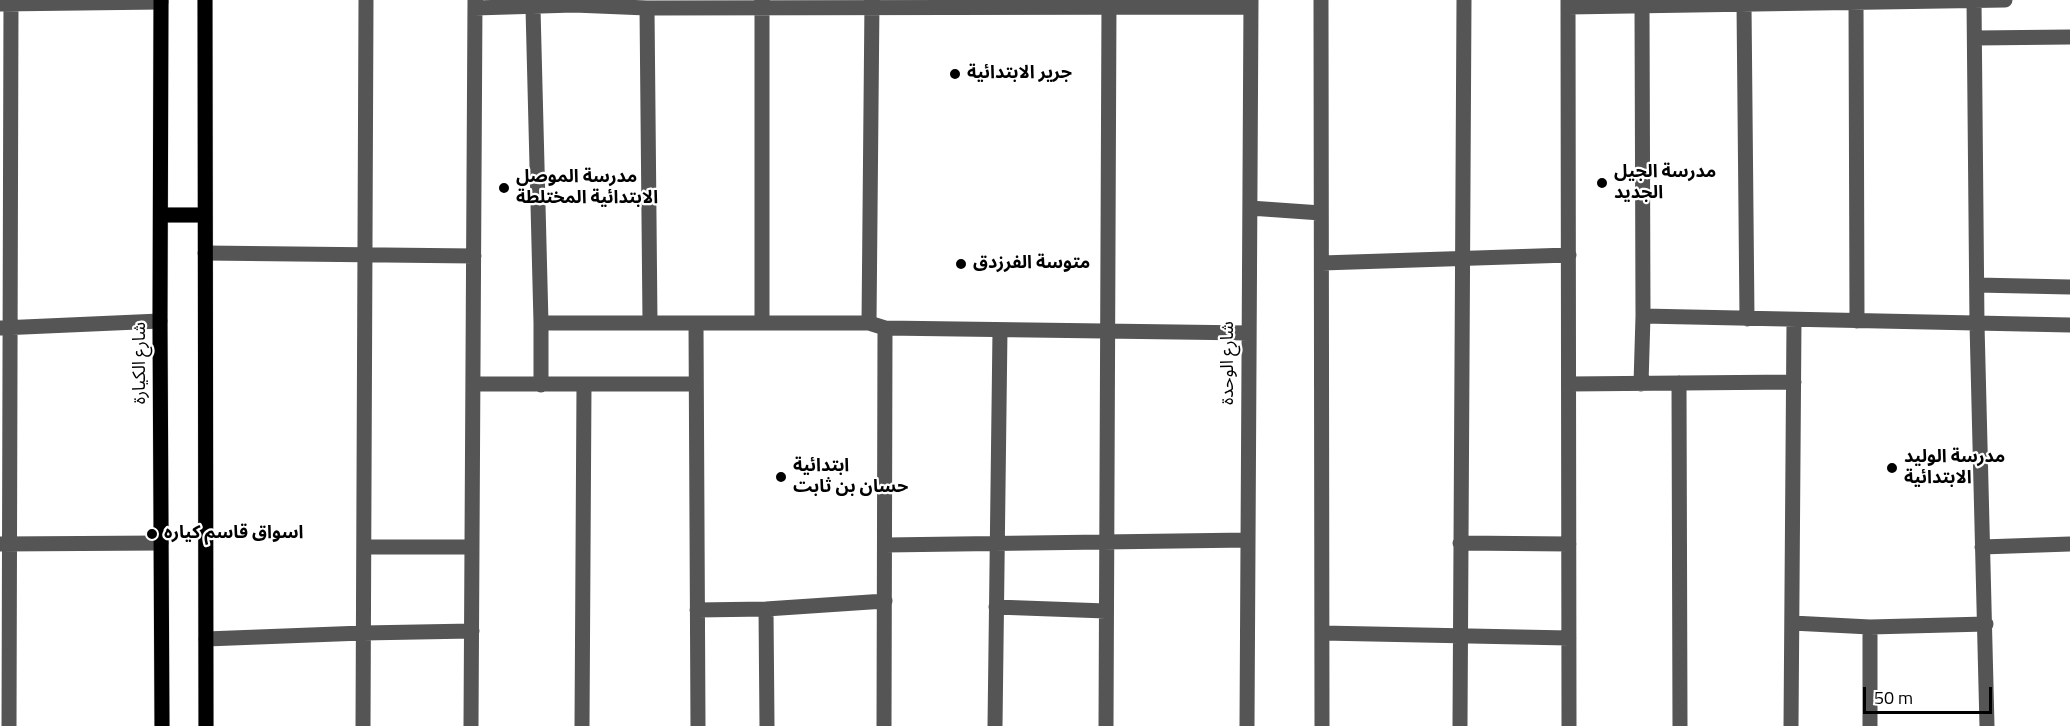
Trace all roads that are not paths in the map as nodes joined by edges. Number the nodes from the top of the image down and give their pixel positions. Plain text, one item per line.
1 (205, 0) edge
2 (366, 0) edge
3 (1321, 0) edge
4 (1464, 0) edge
5 (1974, 0) edge
6 (2005, 0) edge
7 (161, 1) edge
8 (1856, 1) edge
9 (574, 2) edge
10 (1791, 2) edge
11 (7, 3) edge
12 (1251, 3) edge
13 (1676, 3) edge
14 (475, 4) edge
15 (689, 4) edge
16 (762, 4) edge
17 (872, 4) edge
18 (996, 4) edge
19 (1109, 4) edge
20 (1568, 4) edge
21 (1744, 4) junction
22 (1642, 6) junction
23 (533, 8) junction
24 (647, 8) junction
25 (2070, 37) edge
26 (1974, 38) junction
27 (1250, 208) junction
28 (1321, 213) junction
29 (162, 214) junction
30 (205, 215) junction
31 (205, 252) junction
32 (365, 254) junction
33 (1569, 255) junction
34 (474, 256) junction
35 (1462, 259) junction
36 (1322, 263) junction
37 (1977, 285) junction
38 (2070, 287) edge
39 (1643, 316) junction
40 (1747, 319) junction
41 (1794, 320) junction
42 (160, 321) junction
43 (1857, 321) junction
44 (541, 323) junction
45 (650, 323) junction
46 (696, 323) junction
47 (762, 323) junction
48 (869, 323) junction
49 (1977, 324) junction
50 (2070, 325) edge
51 (5, 328) edge
52 (885, 328) junction
53 (1000, 330) junction
54 (1108, 332) junction
55 (1249, 333) junction
56 (1794, 382) junction
57 (1679, 383) junction
58 (473, 384) junction
59 (696, 384) junction
60 (1569, 384) junction
61 (1641, 384) junction
62 (541, 385) junction
63 (584, 385) junction
64 (1248, 540) junction
65 (1107, 542) junction
66 (161, 543) junction
67 (1460, 543) junction
68 (4, 544) edge
69 (997, 544) junction
70 (1569, 544) junction
71 (2070, 544) edge
72 (885, 545) junction
73 (363, 547) junction
74 (471, 547) junction
75 (1982, 547) junction
76 (885, 601) junction
77 (996, 607) junction
78 (766, 609) junction
79 (696, 610) junction
80 (1106, 611) junction
81 (1792, 623) junction
82 (1986, 624) junction
83 (1870, 627) junction
84 (472, 631) junction
85 (363, 633) junction
86 (1322, 633) junction
87 (1460, 636) junction
88 (1569, 638) junction
89 (206, 639) junction
90 (9, 726) edge
91 (162, 726) edge
92 (206, 726) edge
93 (363, 726) edge
94 (471, 726) edge
95 (582, 726) edge
96 (698, 726) edge
97 (767, 726) edge
98 (884, 726) edge
99 (994, 726) edge
100 (1106, 726) edge
101 (1246, 726) edge
102 (1322, 726) edge
103 (1460, 726) edge
104 (1569, 726) edge
105 (1680, 726) edge
106 (1791, 726) edge
107 (1870, 726) edge
108 (1988, 726) edge

1 - 30 main road
2 - 32 street
3 - 28 street
4 - 35 street
5 - 6 street
5 - 8 street
5 - 26 street
7 - 11 street
7 - 29 main road, شارع الكيارة
8 - 10 street
8 - 43 street
9 - 23 street
9 - 24 street
10 - 21 street
11 - 51 street
12 - 19 street
12 - 27 street, شارع الوحدة
13 - 21 street
13 - 22 street
14 - 23 street
14 - 34 street
15 - 16 street
15 - 24 street
16 - 17 street
16 - 47 street
17 - 18 street
17 - 48 street
18 - 19 street
19 - 54 street
20 - 22 street
20 - 33 street
21 - 40 street
22 - 39 street
23 - 44 street
24 - 45 street
25 - 26 street
26 - 37 street
27 - 28 street
27 - 55 street, شارع الوحدة
28 - 36 street
29 - 30 main road
29 - 42 main road, شارع الكيارة
30 - 31 main road
31 - 32 street
31 - 89 main road
32 - 34 street
32 - 73 street
33 - 35 street
33 - 60 street
34 - 58 street
35 - 36 street
35 - 67 street
36 - 86 street
37 - 38 street
37 - 49 street
39 - 40 street
39 - 61 street
40 - 41 street
41 - 43 street
41 - 56 street
42 - 51 street
42 - 66 main road, شارع الكيارة
43 - 49 street
44 - 45 street
44 - 62 street
45 - 46 street
46 - 47 street
46 - 59 street
47 - 48 street
48 - 52 street
49 - 50 street
49 - 75 street
51 - 68 street
52 - 53 street
52 - 72 street
53 - 54 street
53 - 69 street
54 - 55 street
54 - 65 street
55 - 64 street, شارع الوحدة
56 - 57 street
56 - 81 street
57 - 61 street
57 - 105 street
58 - 62 street
58 - 74 street
59 - 63 street
59 - 79 street
60 - 61 street
60 - 70 street
62 - 63 street
63 - 95 street
64 - 65 street
64 - 101 street, شارع الوحدة
65 - 69 street
65 - 80 street
66 - 68 street
66 - 91 main road, شارع الكيارة
67 - 70 street
67 - 87 street
68 - 90 street
69 - 72 street
69 - 77 street
70 - 88 street
71 - 75 street
72 - 76 street
73 - 74 street
73 - 85 street
74 - 84 street
75 - 82 street
76 - 78 street
76 - 98 street
77 - 80 street
77 - 99 street
78 - 79 street
78 - 97 street
79 - 96 street
80 - 100 street
81 - 83 street
81 - 106 street
82 - 83 street
82 - 108 street
83 - 107 street
84 - 85 street
84 - 94 street
85 - 89 street
85 - 93 street
86 - 87 street
86 - 102 street
87 - 88 street
87 - 103 street
88 - 104 street
89 - 92 main road

